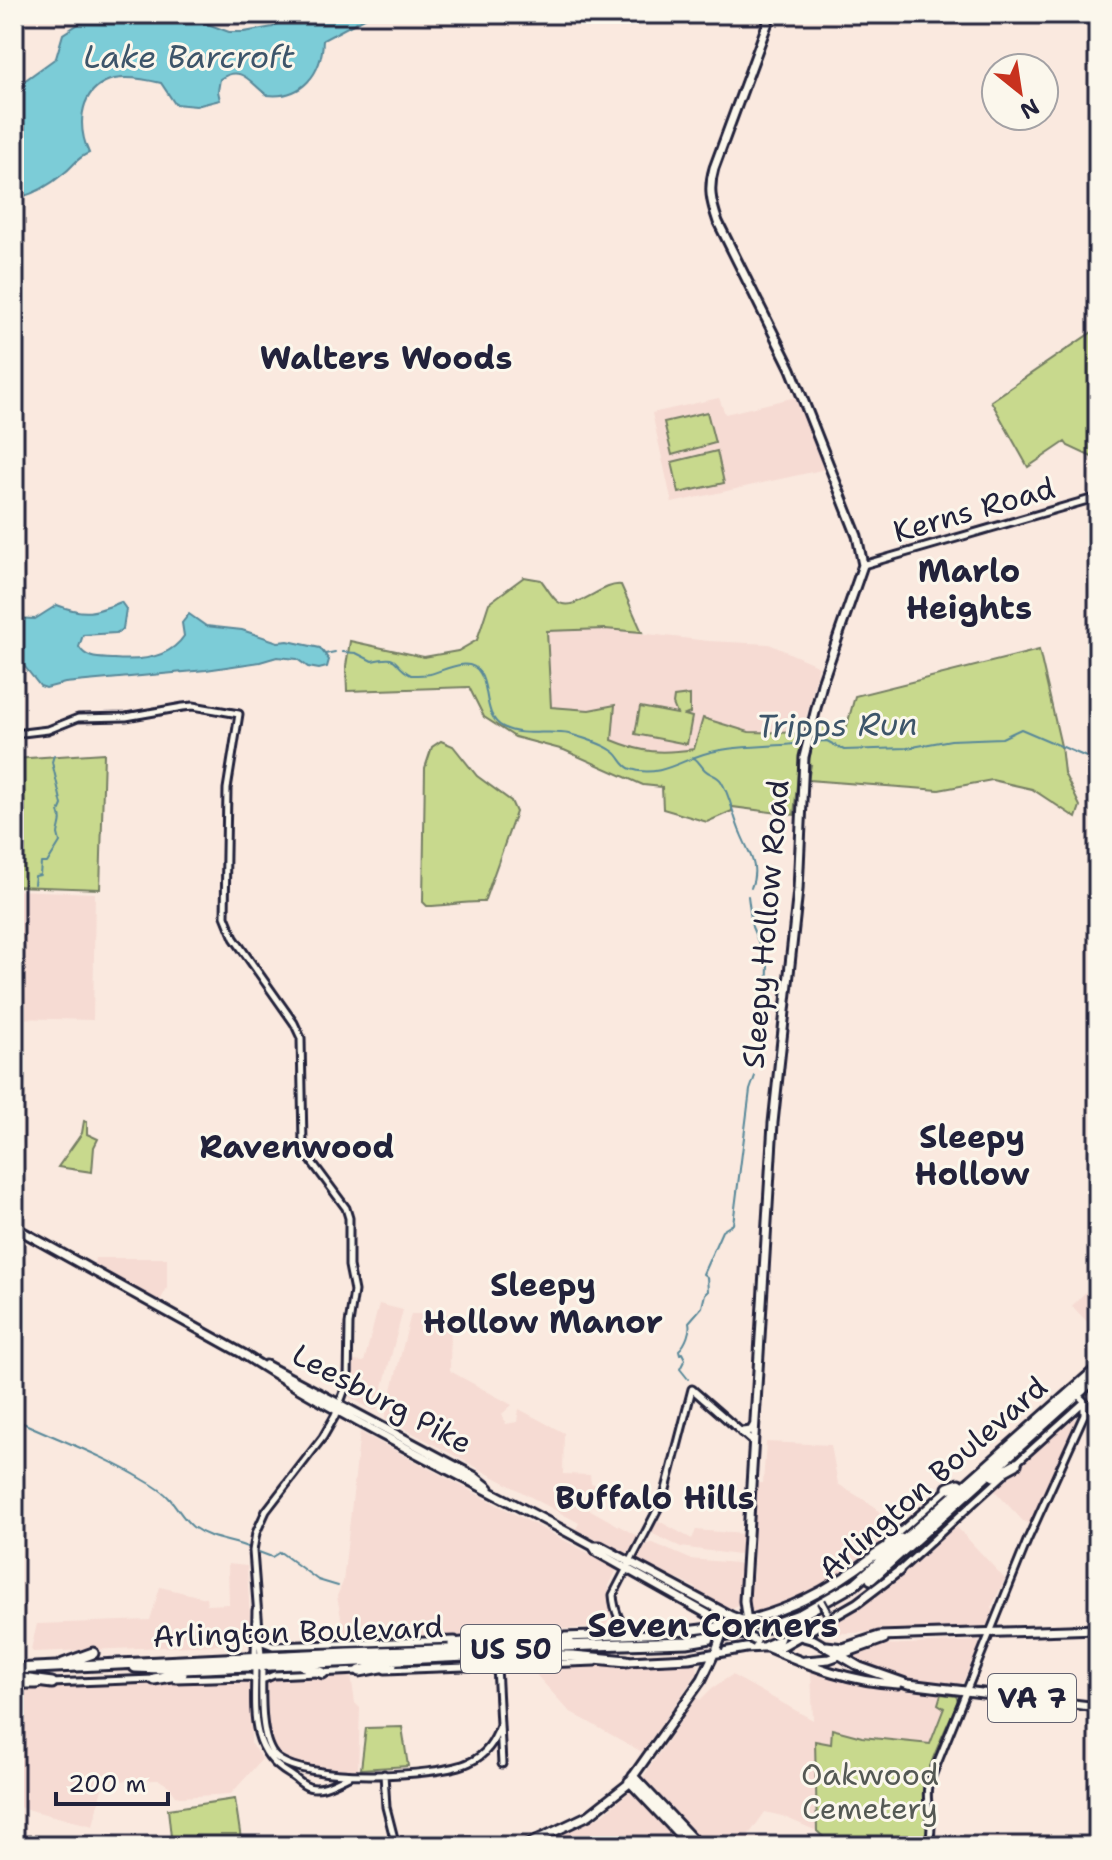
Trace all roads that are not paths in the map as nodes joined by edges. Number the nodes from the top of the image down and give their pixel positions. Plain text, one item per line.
1 (771, 14) edge
2 (1098, 497) edge
3 (863, 565) junction
4 (14, 734) edge
5 (14, 1227) edge
6 (1098, 1368) edge
7 (1098, 1375) edge
8 (1078, 1395) junction
9 (339, 1407) junction
10 (1069, 1415) junction
11 (756, 1425) junction
12 (1079, 1427) junction
13 (742, 1432) junction
14 (754, 1443) junction
15 (1016, 1464) junction
16 (977, 1486) junction
17 (948, 1488) joint
18 (964, 1488) junction
19 (933, 1514) junction
20 (921, 1537) junction
21 (875, 1555) joint
22 (628, 1565) junction
23 (898, 1570) junction
24 (819, 1598) junction
25 (744, 1601) junction
26 (256, 1608) junction
27 (704, 1612) junction
28 (829, 1615) junction
29 (618, 1616) junction
30 (731, 1616) junction
31 (750, 1623) junction
32 (729, 1626) junction
33 (705, 1629) junction
34 (1098, 1629) edge
35 (782, 1631) junction
36 (633, 1634) junction
37 (989, 1634) junction
38 (612, 1635) junction
39 (260, 1636) junction
40 (800, 1636) junction
41 (890, 1638) junction
42 (535, 1639) junction
43 (473, 1642) junction
44 (821, 1644) junction
45 (597, 1645) junction
46 (282, 1646) junction
47 (765, 1646) junction
48 (715, 1651) junction
49 (729, 1651) junction
50 (396, 1652) junction
51 (93, 1653) dead end
52 (458, 1656) junction
53 (839, 1656) junction
54 (242, 1658) junction
55 (689, 1658) junction
56 (797, 1659) junction
57 (184, 1660) junction
58 (259, 1660) junction
59 (498, 1660) junction
60 (627, 1661) joint
61 (853, 1663) junction
62 (301, 1664) junction
63 (126, 1665) junction
64 (213, 1667) junction
65 (53, 1668) junction
66 (14, 1669) edge
67 (360, 1671) junction
68 (323, 1673) junction
69 (883, 1676) junction
70 (14, 1678) edge
71 (154, 1679) junction
72 (702, 1679) junction
73 (258, 1680) junction
74 (860, 1680) junction
75 (52, 1683) junction
76 (908, 1684) junction
77 (14, 1685) edge
78 (966, 1691) junction
79 (1098, 1707) edge
80 (500, 1726) junction
81 (502, 1764) dead end
82 (384, 1774) junction
83 (352, 1775) junction
84 (631, 1779) junction
85 (396, 1846) edge
86 (524, 1846) edge
87 (690, 1846) edge
88 (699, 1846) edge
89 (927, 1846) edge

1 - 3 main road
2 - 3 street, Kerns Road
3 - 11 main road, Sleepy Hollow Road
4 - 9 street
5 - 9 main road, Leesburg Pike / VA 7
6 - 8 highway, Arlington Boulevard / US 50
7 - 8 highway, Arlington Boulevard / US 50
8 - 10 street
8 - 12 street
8 - 16 highway, Arlington Boulevard / US 50
8 - 18 highway, Arlington Boulevard / US 50
9 - 22 main road, Leesburg Pike / VA 7
9 - 26 street
10 - 12 street
10 - 15 street
11 - 13 main road
11 - 14 main road, Sleepy Hollow Road
12 - 37 street
13 - 14 street
13 - 22 street
14 - 25 main road, Sleepy Hollow Road
15 - 16 highway
15 - 23 street
16 - 19 highway, Arlington Boulevard / US 50
17 - 18 highway
17 - 19 street
18 - 19 highway, Arlington Boulevard / US 50
18 - 20 highway
19 - 20 highway, Arlington Boulevard / US 50
19 - 21 highway
19 - 23 highway
19 - 45 highway, Arlington Boulevard / US 50
20 - 59 highway, Arlington Boulevard / US 50
21 - 24 main road
22 - 27 main road, Leesburg Pike / VA 7
22 - 29 street
22 - 30 main road, Leesburg Pike / VA 7
23 - 28 main road
24 - 28 street, bridge
24 - 31 main road
25 - 30 main road
25 - 31 main road, Sleepy Hollow Road
26 - 39 street
26 - 58 street
27 - 32 main road, Leesburg Pike / VA 7
27 - 33 main road
28 - 40 main road
29 - 36 street
29 - 38 street
30 - 31 main road, Leesburg Pike / VA 7
31 - 32 main road
31 - 35 main road, Leesburg Pike / VA 7, bridge
32 - 33 main road
32 - 47 main road, Leesburg Pike / VA 7, bridge
32 - 48 main road, bridge
33 - 36 main road
34 - 37 main road
35 - 40 main road, VA 7
35 - 47 main road
36 - 38 main road
37 - 41 main road
37 - 78 street
38 - 42 main road
39 - 46 street
39 - 58 street
40 - 44 main road, VA 7
40 - 47 main road
41 - 44 main road
41 - 53 main road
42 - 43 main road
42 - 45 highway
43 - 46 street
43 - 50 highway
44 - 53 main road, VA 7
45 - 50 highway, Arlington Boulevard / US 50
46 - 58 street
47 - 49 main road
47 - 56 main road, Leesburg Pike / VA 7
48 - 49 main road
48 - 55 main road
48 - 72 main road
49 - 72 main road
50 - 58 highway, Arlington Boulevard / US 50
51 - 65 highway
52 - 59 highway, Arlington Boulevard / US 50
52 - 62 highway, Arlington Boulevard / US 50
52 - 67 highway
53 - 56 main road
53 - 61 main road, VA 7
54 - 57 highway, Arlington Boulevard / US 50
54 - 57 highway
54 - 58 highway, Arlington Boulevard / US 50
55 - 60 main road
55 - 72 main road
56 - 74 main road, Leesburg Pike / VA 7
57 - 63 highway, Arlington Boulevard / US 50
58 - 62 highway, Arlington Boulevard / US 50
58 - 64 highway, Arlington Boulevard / US 50
58 - 73 street
59 - 60 highway
59 - 67 street
59 - 80 street
61 - 69 main road, VA 7
61 - 74 main road
62 - 68 highway
63 - 64 highway, Arlington Boulevard / US 50
63 - 65 highway, Arlington Boulevard / US 50
64 - 71 highway
65 - 66 highway, Arlington Boulevard / US 50
67 - 68 street
68 - 73 street
69 - 74 main road
69 - 76 main road, VA 7
70 - 75 highway
71 - 73 street
71 - 75 street
72 - 84 main road
73 - 83 street
73 - 83 street
74 - 76 main road, Leesburg Pike / VA 7
75 - 77 street
76 - 78 main road, VA 7
78 - 79 main road, VA 7
78 - 89 street
80 - 81 street
80 - 82 street
82 - 83 street
82 - 85 street
84 - 86 main road
84 - 87 main road
84 - 88 main road

